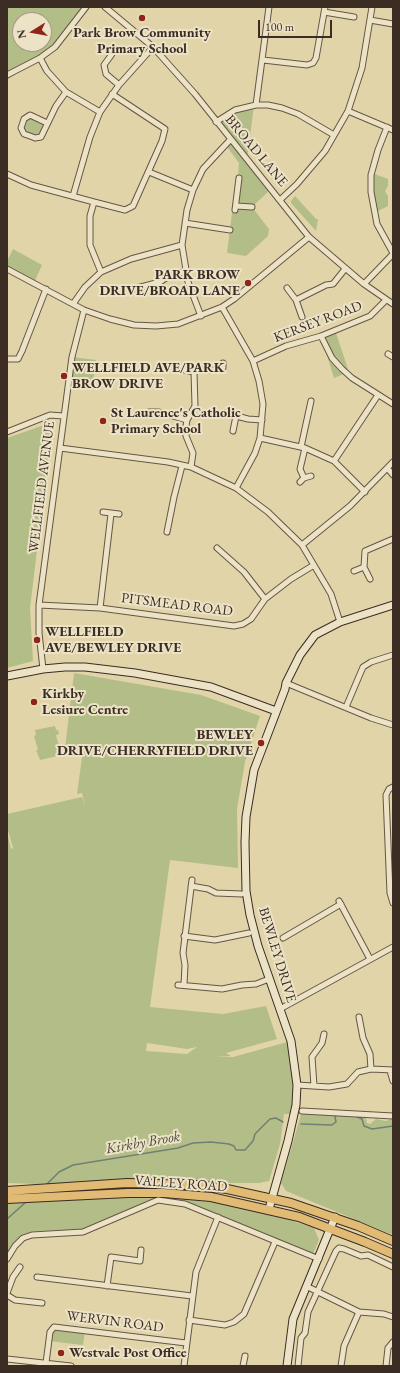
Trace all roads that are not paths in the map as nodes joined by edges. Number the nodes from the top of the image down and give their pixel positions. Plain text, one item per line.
1 (86, 7) edge
2 (105, 7) edge
3 (269, 7) edge
4 (372, 7) edge
5 (324, 10) edge
6 (354, 17) dead end
7 (370, 20) junction
8 (393, 24) edge
9 (153, 47) junction
10 (112, 54) dead end
11 (40, 58) junction
12 (263, 60) junction
13 (7, 75) edge
14 (119, 84) junction
15 (66, 92) junction
16 (112, 94) junction
17 (256, 105) junction
18 (348, 111) junction
19 (100, 112) junction
20 (48, 122) junction
21 (216, 122) junction
22 (387, 127) junction
23 (393, 130) edge
24 (334, 135) junction
25 (230, 140) junction
26 (149, 172) junction
27 (7, 174) edge
28 (239, 178) dead end
29 (193, 190) junction
30 (73, 196) junction
31 (280, 200) junction
32 (94, 202) junction
33 (252, 207) dead end
34 (185, 223) junction
35 (230, 230) dead end
36 (309, 237) junction
37 (182, 245) junction
38 (393, 254) edge
39 (7, 269) edge
40 (345, 269) junction
41 (186, 271) junction
42 (101, 272) junction
43 (364, 284) junction
44 (287, 288) dead end
45 (46, 289) junction
46 (133, 289) dead end
47 (296, 300) junction
48 (386, 300) junction
49 (73, 304) junction
50 (393, 304) edge
51 (222, 307) junction
52 (84, 310) junction
53 (201, 316) junction
54 (302, 316) dead end
55 (321, 336) junction
56 (7, 359) edge
57 (253, 361) junction
58 (224, 367) dead end
59 (185, 370) dead end
60 (194, 372) junction
61 (378, 395) junction
62 (312, 401) dead end
63 (393, 404) edge
64 (149, 412) dead end
65 (225, 413) dead end
66 (63, 416) junction
67 (236, 416) junction
68 (187, 420) junction
69 (262, 420) junction
70 (233, 431) dead end
71 (7, 432) edge
72 (260, 438) junction
73 (60, 448) junction
74 (303, 448) junction
75 (334, 461) junction
76 (393, 462) edge
77 (182, 466) junction
78 (191, 468) junction
79 (388, 469) junction
80 (393, 475) edge
81 (311, 476) dead end
82 (304, 478) junction
83 (300, 482) dead end
84 (236, 488) junction
85 (365, 492) junction
86 (103, 512) dead end
87 (111, 514) junction
88 (119, 514) dead end
89 (167, 532) dead end
90 (393, 539) edge
91 (302, 545) junction
92 (217, 548) dead end
93 (314, 565) junction
94 (364, 567) junction
95 (354, 571) dead end
96 (370, 579) dead end
97 (265, 599) junction
98 (39, 605) junction
99 (393, 605) edge
100 (100, 608) junction
101 (340, 622) junction
102 (393, 655) edge
103 (43, 669) junction
104 (7, 676) edge
105 (286, 683) junction
106 (346, 707) junction
107 (276, 711) junction
108 (393, 725) edge
109 (393, 787) edge
110 (192, 880) dead end
111 (191, 886) junction
112 (242, 894) dead end
113 (393, 903) edge
114 (248, 933) dead end
115 (184, 936) junction
116 (283, 938) dead end
117 (393, 947) edge
118 (370, 959) junction
119 (269, 979) junction
120 (280, 1009) junction
121 (359, 1017) dead end
122 (324, 1034) dead end
123 (371, 1069) junction
124 (391, 1070) edge
125 (393, 1080) edge
126 (297, 1085) junction
127 (314, 1086) junction
128 (302, 1111) dead end
129 (393, 1116) edge
130 (7, 1191) edge
131 (272, 1197) junction
132 (7, 1199) edge
133 (269, 1209) junction
134 (218, 1217) junction
135 (335, 1217) junction
136 (331, 1228) junction
137 (393, 1241) edge
138 (275, 1242) junction
139 (141, 1250) dead end
140 (393, 1254) edge
141 (7, 1259) edge
142 (319, 1259) junction
143 (20, 1267) dead end
144 (393, 1267) edge
145 (37, 1277) dead end
146 (107, 1286) junction
147 (306, 1286) junction
148 (317, 1292) junction
149 (7, 1294) edge
150 (192, 1296) junction
151 (42, 1303) dead end
152 (359, 1312) junction
153 (393, 1316) edge
154 (189, 1320) junction
155 (393, 1342) edge
156 (186, 1343) junction
157 (244, 1356) dead end
158 (7, 1359) edge
159 (18, 1363) edge
160 (46, 1363) junction
161 (71, 1366) edge
162 (184, 1366) edge
163 (243, 1366) edge
164 (287, 1366) edge
165 (298, 1366) edge
166 (341, 1366) edge
167 (386, 1366) edge

1 - 11 street
2 - 9 street, BROAD LANE
3 - 12 street
4 - 7 street
5 - 6 street
5 - 12 street
7 - 8 street
7 - 18 street
9 - 14 street
9 - 21 street, BROAD LANE
10 - 14 street
11 - 13 street
11 - 15 street
12 - 17 street
14 - 16 street
15 - 19 street
15 - 20 street
16 - 19 street
16 - 26 street
17 - 21 street
17 - 24 street
18 - 22 street
18 - 24 street
19 - 30 street
20 - 20 street
21 - 25 street, BROAD LANE
22 - 23 street
22 - 38 street
24 - 31 street
25 - 29 street
25 - 31 street, BROAD LANE
26 - 29 street
26 - 32 street
27 - 30 street
28 - 33 street
29 - 34 street
30 - 32 street
31 - 36 street, BROAD LANE
32 - 42 street
34 - 35 street
34 - 37 street
36 - 40 street, BROAD LANE
36 - 51 street
37 - 41 street
37 - 42 street
38 - 43 street
39 - 45 street
40 - 43 street, BROAD LANE
40 - 47 street
41 - 46 street
41 - 53 street
42 - 49 street
43 - 48 street, BROAD LANE
44 - 47 street
45 - 49 street
45 - 56 street
47 - 54 street
48 - 50 street, BROAD LANE
48 - 55 street, KERSEY ROAD
49 - 52 street
51 - 53 street
51 - 57 street
52 - 53 street
52 - 66 street, WELLFIELD AVENUE
55 - 57 street, KERSEY ROAD
55 - 61 street
57 - 69 street
58 - 60 street
59 - 60 street
60 - 68 street
61 - 63 street
61 - 75 street
62 - 74 street
64 - 68 street
65 - 67 street
66 - 71 street
66 - 73 street, WELLFIELD AVENUE
67 - 69 street
67 - 70 street
68 - 78 street
69 - 72 street
72 - 74 street
72 - 84 street
73 - 77 street
73 - 98 street, WELLFIELD AVENUE
74 - 75 street
74 - 82 street
75 - 85 street
76 - 79 street
77 - 78 street
77 - 89 street
78 - 84 street
79 - 80 street
79 - 85 street
81 - 82 street
82 - 83 street
84 - 91 street
85 - 91 street
86 - 87 street
87 - 88 street
87 - 100 street
90 - 94 street
91 - 93 street
92 - 97 street
93 - 97 street, PITSMEAD ROAD
93 - 101 street
94 - 95 street
94 - 96 street
97 - 100 street, PITSMEAD ROAD
98 - 100 street, PITSMEAD ROAD
98 - 103 street, WELLFIELD AVENUE
99 - 101 street, BEWLEY DRIVE
101 - 105 street, BEWLEY DRIVE
102 - 106 street
103 - 104 street
103 - 107 street
105 - 106 street
105 - 107 street, BEWLEY DRIVE
106 - 108 street
107 - 119 street, BEWLEY DRIVE
109 - 113 street
110 - 111 street
111 - 112 street
111 - 115 street
114 - 115 street
115 - 119 street
116 - 118 street
117 - 118 street
118 - 120 street
119 - 120 street, BEWLEY DRIVE
120 - 126 street, BEWLEY DRIVE
121 - 123 street
122 - 127 street
123 - 124 street
123 - 127 street
124 - 125 street
126 - 127 street
126 - 131 street, BEWLEY DRIVE
128 - 129 street
130 - 131 main road, VALLEY ROAD
131 - 133 street, BEWLEY DRIVE
131 - 135 main road, VALLEY ROAD
132 - 133 main road, VALLEY ROAD
133 - 136 main road, VALLEY ROAD
134 - 138 street
134 - 141 street
134 - 150 street
135 - 136 street
135 - 137 main road, VALLEY ROAD
136 - 140 main road, VALLEY ROAD
136 - 142 street
138 - 142 street
138 - 154 street
139 - 146 street
142 - 147 street
143 - 149 street
144 - 148 street
145 - 146 street
146 - 150 street
147 - 148 street
147 - 164 street
148 - 152 street
148 - 165 street
149 - 151 street
150 - 154 street
152 - 153 street
152 - 166 street
154 - 156 street
155 - 167 street
156 - 160 street, WERVIN ROAD
156 - 162 street
157 - 163 street
158 - 159 street
159 - 160 street
160 - 161 street

